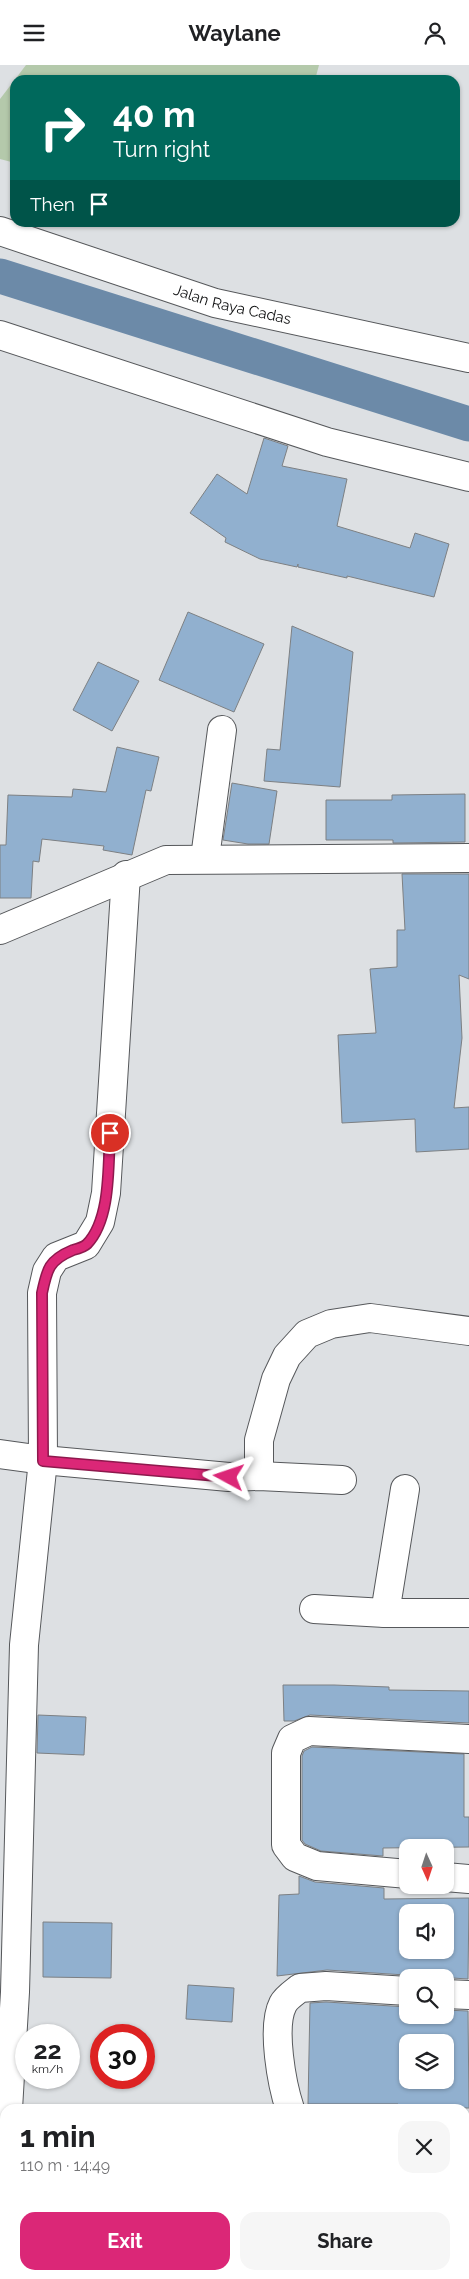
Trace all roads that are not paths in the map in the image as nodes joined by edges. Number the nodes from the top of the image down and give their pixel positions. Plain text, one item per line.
1 (0, 231) edge
2 (0, 335) edge
3 (469, 358) edge
4 (469, 477) edge
5 (222, 730) dead end
6 (205, 858) junction
7 (469, 858) edge
8 (126, 875) junction
9 (0, 930) edge
10 (469, 1331) edge
11 (0, 1454) edge
12 (43, 1461) junction
13 (259, 1476) junction
14 (342, 1479) dead end
15 (405, 1489) dead end
16 (314, 1609) dead end
17 (385, 1613) junction
18 (469, 1613) edge
19 (469, 1739) edge
20 (399, 1873) edge
21 (454, 1878) edge
22 (469, 1879) edge
23 (399, 1990) edge
24 (454, 1994) edge
25 (469, 1995) edge
26 (8, 2104) edge
27 (288, 2104) edge

1 - 3 street, Jalan Raya Cadas
2 - 4 street
5 - 6 street
6 - 7 street
6 - 8 street
8 - 9 street
8 - 12 street
10 - 13 street
11 - 12 street
12 - 13 street
12 - 26 street
13 - 14 street
15 - 17 street
16 - 17 street
17 - 18 street
19 - 20 street
21 - 22 street
23 - 27 street
24 - 25 street

